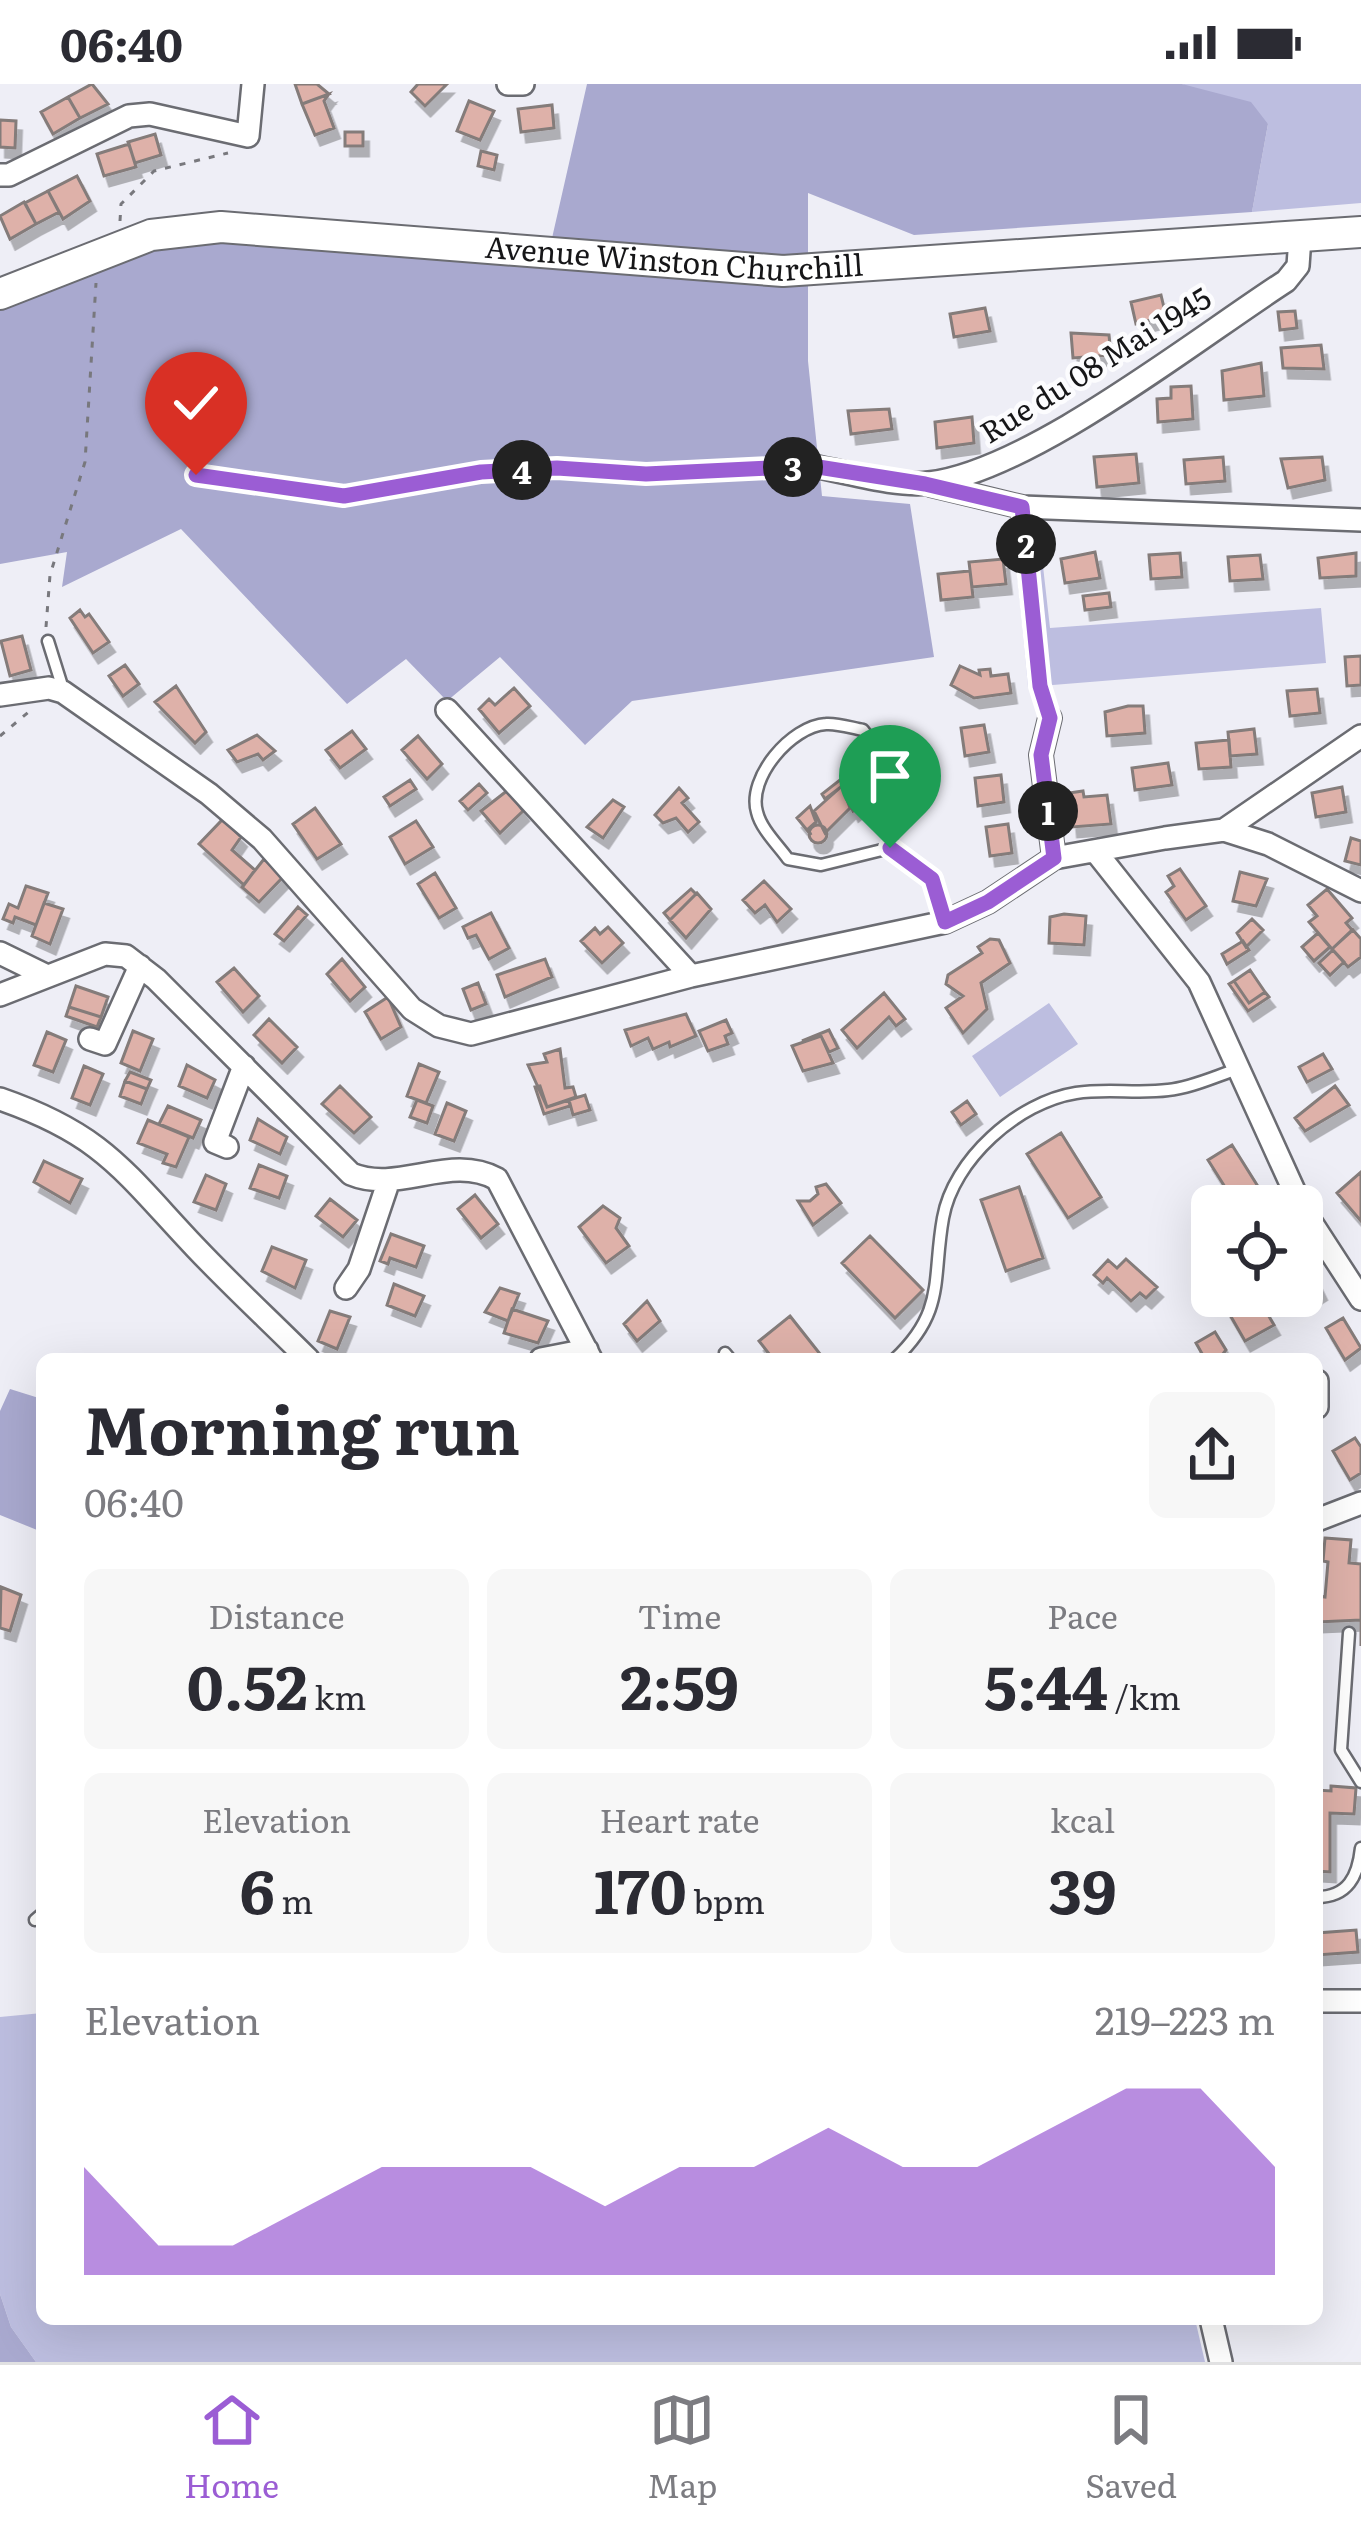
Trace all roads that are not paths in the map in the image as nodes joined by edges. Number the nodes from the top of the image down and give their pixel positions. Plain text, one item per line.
1 (253, 84) edge
2 (508, 84) edge
3 (523, 84) edge
4 (0, 175) edge
5 (1361, 232) edge
6 (1300, 237) junction
7 (0, 294) edge
8 (812, 466) road end
9 (925, 484) junction
10 (1361, 520) edge
11 (48, 641) road end
12 (58, 691) junction
13 (0, 695) edge
14 (447, 710) dead end
15 (1050, 718) road end
16 (1361, 736) edge
17 (1224, 830) junction
18 (890, 848) junction
19 (1096, 852) junction
20 (1054, 858) junction
21 (1361, 891) edge
22 (945, 922) junction
23 (0, 953) edge
24 (140, 966) junction
25 (47, 976) junction
26 (691, 976) junction
27 (0, 995) edge
28 (90, 1039) dead end
29 (244, 1066) junction
30 (1238, 1069) junction
31 (0, 1099) edge
32 (227, 1147) dead end
33 (389, 1180) junction
34 (1292, 1185) edge
35 (1323, 1240) edge
36 (346, 1288) dead end
37 (1361, 1299) edge
38 (302, 1353) edge
39 (588, 1353) edge
40 (902, 1353) edge
41 (1361, 1503) edge
42 (1323, 1518) edge
43 (1349, 1633) dead end
44 (1361, 1782) edge
45 (1361, 1848) edge
46 (1323, 1896) edge
47 (1323, 2001) edge
48 (1361, 2001) edge
49 (1212, 2325) edge
50 (1221, 2362) edge

1 - 4 street
2 - 3 street
5 - 6 main road, Avenue Winston Churchill
6 - 7 main road, Avenue Winston Churchill
6 - 9 street, Rue du 08 Mai 1945
8 - 9 street, Rue du 08 Mai 1945
9 - 10 street
11 - 12 lane
12 - 13 street
12 - 26 street
14 - 26 street
15 - 20 street
16 - 17 street
17 - 19 street
17 - 21 street
18 - 18 lane
18 - 22 lane
19 - 20 street
19 - 30 street
20 - 22 street
22 - 26 street
23 - 25 street
24 - 25 street
24 - 28 street
24 - 29 street
25 - 27 street
29 - 32 street
29 - 33 street
30 - 34 street
30 - 40 lane
31 - 38 street
33 - 36 street
33 - 39 street
35 - 37 street
41 - 42 street
43 - 44 lane
45 - 46 lane
47 - 48 street
49 - 50 street

